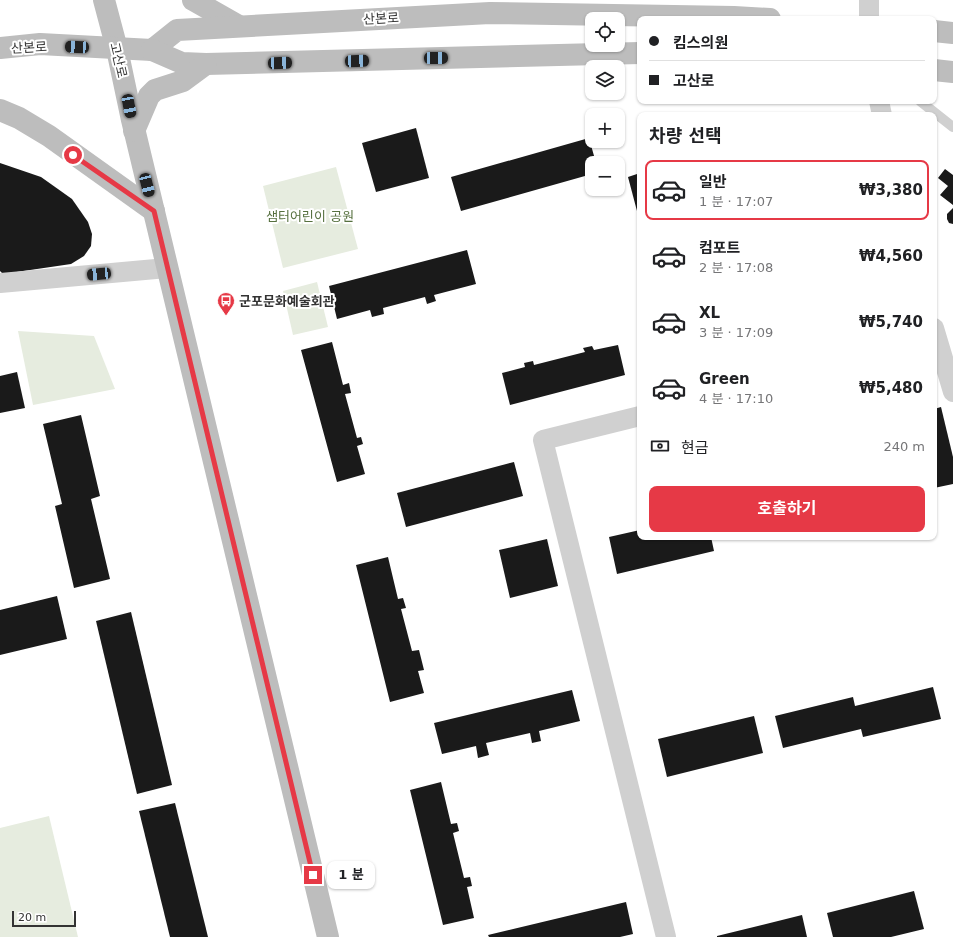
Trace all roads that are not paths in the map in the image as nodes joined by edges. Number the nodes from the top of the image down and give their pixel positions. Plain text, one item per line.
1 (104, 0) edge
2 (193, 0) edge
3 (869, 0) edge
4 (673, 16) edge
5 (869, 16) edge
6 (239, 26) junction
7 (937, 31) edge
8 (953, 33) edge
9 (0, 48) edge
10 (117, 49) junction
11 (152, 50) junction
12 (637, 53) edge
13 (206, 64) junction
14 (937, 70) edge
15 (953, 72) edge
16 (924, 104) edge
17 (0, 110) edge
18 (935, 112) edge
19 (937, 114) edge
20 (953, 126) edge
21 (134, 131) junction
22 (154, 211) junction
23 (167, 268) junction
24 (0, 283) edge
25 (937, 343) edge
26 (952, 383) edge
27 (637, 417) edge
28 (328, 937) edge
29 (666, 937) edge

1 - 10 street, 고산로
2 - 6 street
3 - 5 street
4 - 6 street, 산본로
6 - 11 street, 산본로
7 - 8 street
9 - 10 street, 산본로
10 - 11 street, 산본로
10 - 21 street, 고산로
11 - 13 street
12 - 13 street
13 - 21 street
14 - 15 street
16 - 18 lane
17 - 22 street
19 - 20 lane
21 - 22 street, 고산로
22 - 23 street, 고산로
23 - 24 street
23 - 28 street, 고산로
25 - 26 street
27 - 29 street

